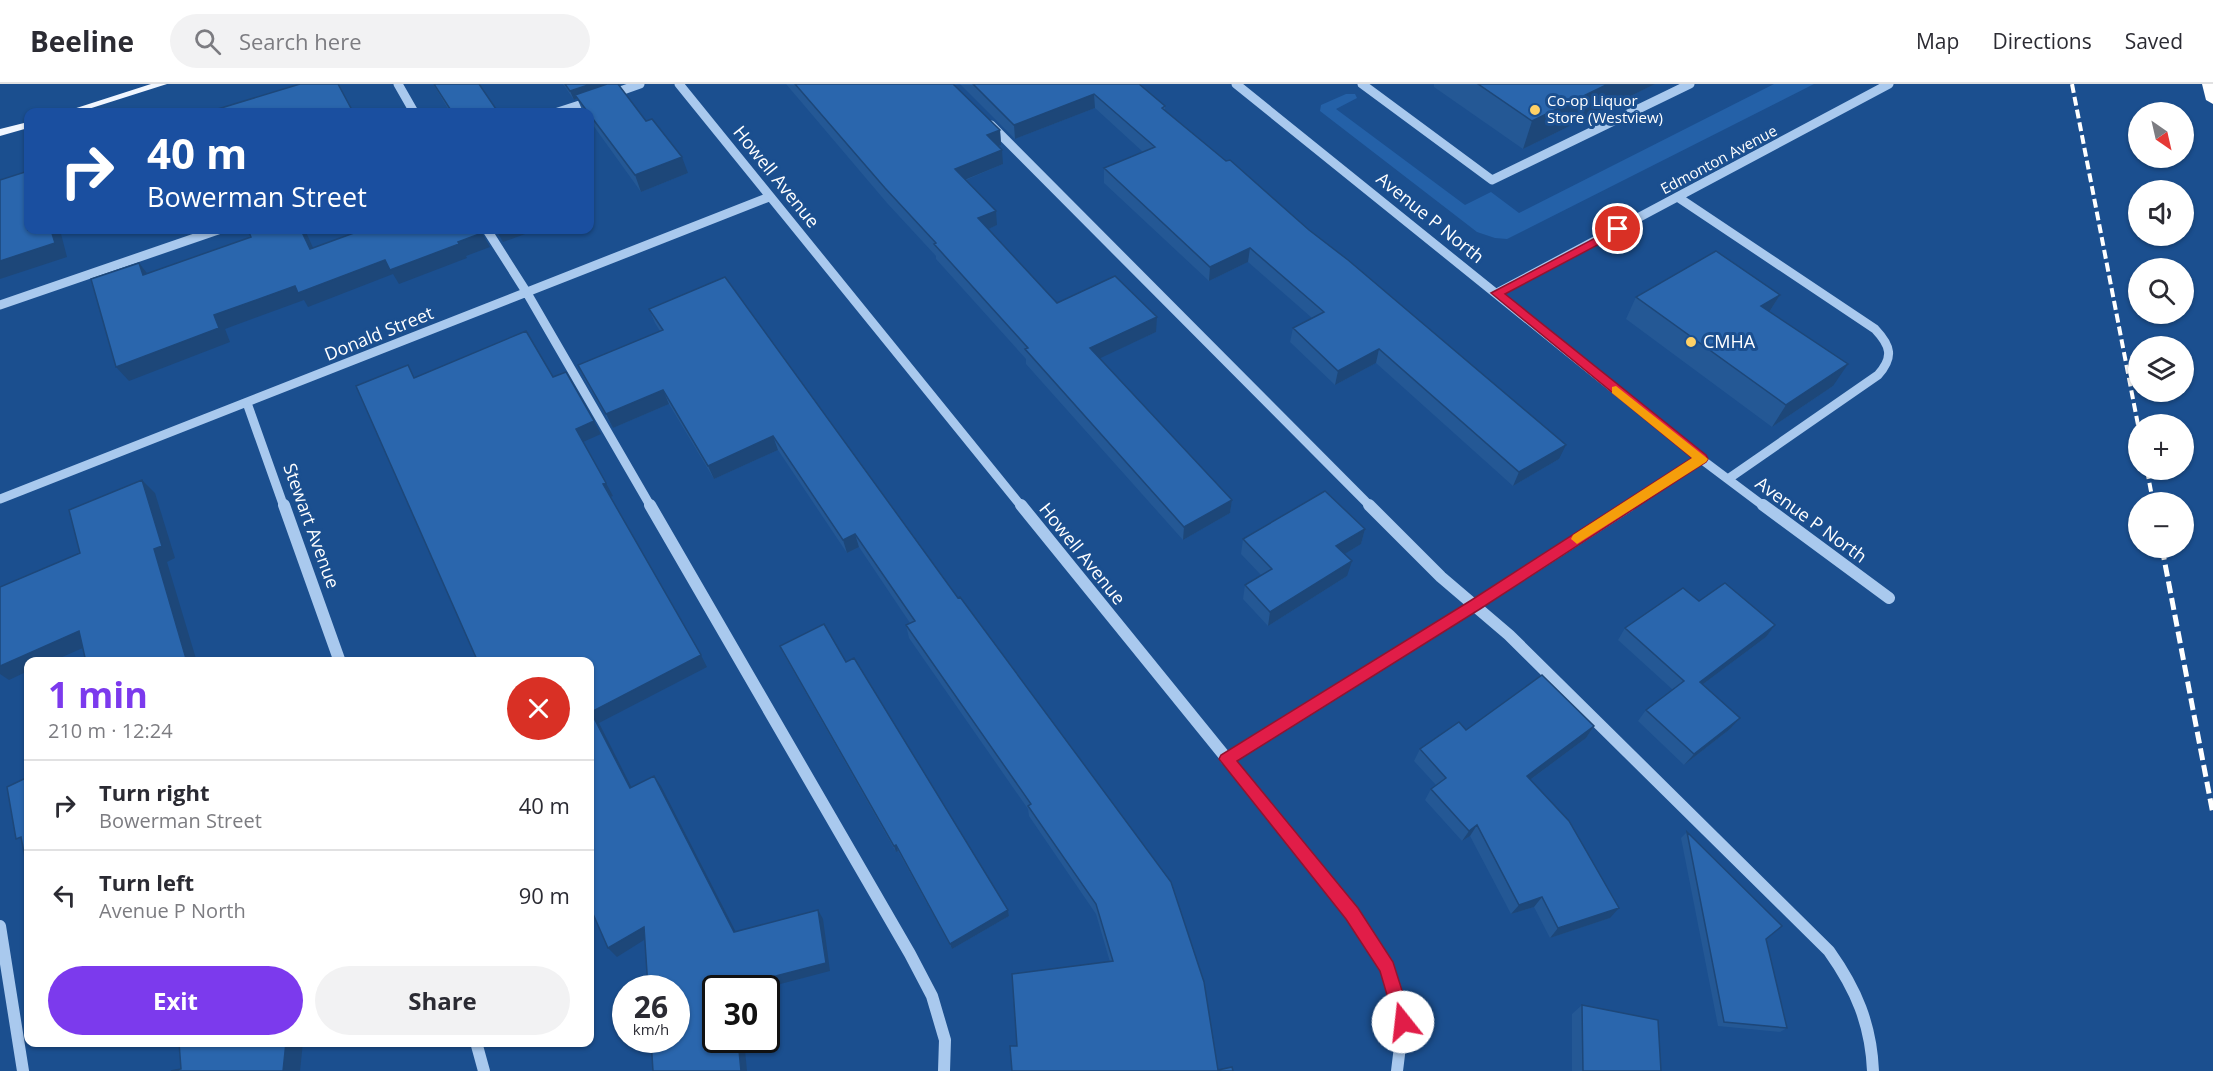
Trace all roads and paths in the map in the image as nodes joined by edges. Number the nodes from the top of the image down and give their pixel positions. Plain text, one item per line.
1 (162, 84) edge
2 (398, 84) edge
3 (640, 84) edge
4 (679, 84) edge
5 (1236, 84) edge
6 (1362, 84) edge
7 (1690, 84) edge
8 (1889, 84) edge
9 (2208, 84) edge
10 (2213, 100) edge
11 (82, 108) edge
12 (412, 108) edge
13 (570, 108) edge
14 (984, 118) edge
15 (24, 126) edge
16 (0, 134) edge
17 (769, 196) junction
18 (1679, 198) junction
19 (206, 234) edge
20 (490, 234) edge
21 (527, 293) junction
22 (1497, 293) junction
23 (0, 305) edge
24 (247, 403) junction
25 (1701, 459) junction
26 (1728, 479) junction
27 (0, 499) edge
28 (1889, 598) dead end
29 (1475, 605) junction
30 (338, 657) edge
31 (1226, 759) junction
32 (0, 926) edge
33 (477, 1047) edge
34 (23, 1071) edge
35 (484, 1071) edge
36 (944, 1071) edge
37 (1397, 1071) edge
38 (1873, 1071) edge

1 - 11 main road
2 - 12 street
3 - 13 street
4 - 17 street, Howell Avenue
5 - 22 street, Avenue P North
6 - 7 street
8 - 18 street, Edmonton Avenue
9 - 10 highway
14 - 29 street
15 - 16 main road
17 - 21 street, Donald Street
17 - 31 street, Howell Avenue
18 - 22 street, Edmonton Avenue
18 - 26 street
19 - 23 street
20 - 21 street
21 - 24 street, Donald Street
21 - 36 street
22 - 25 street, Avenue P North
24 - 27 street, Donald Street
24 - 30 street, Stewart Avenue
25 - 26 street, Avenue P North
25 - 29 street
26 - 28 street, Avenue P North
29 - 31 street
29 - 38 street
31 - 37 street, Howell Avenue
32 - 34 street
33 - 35 street

